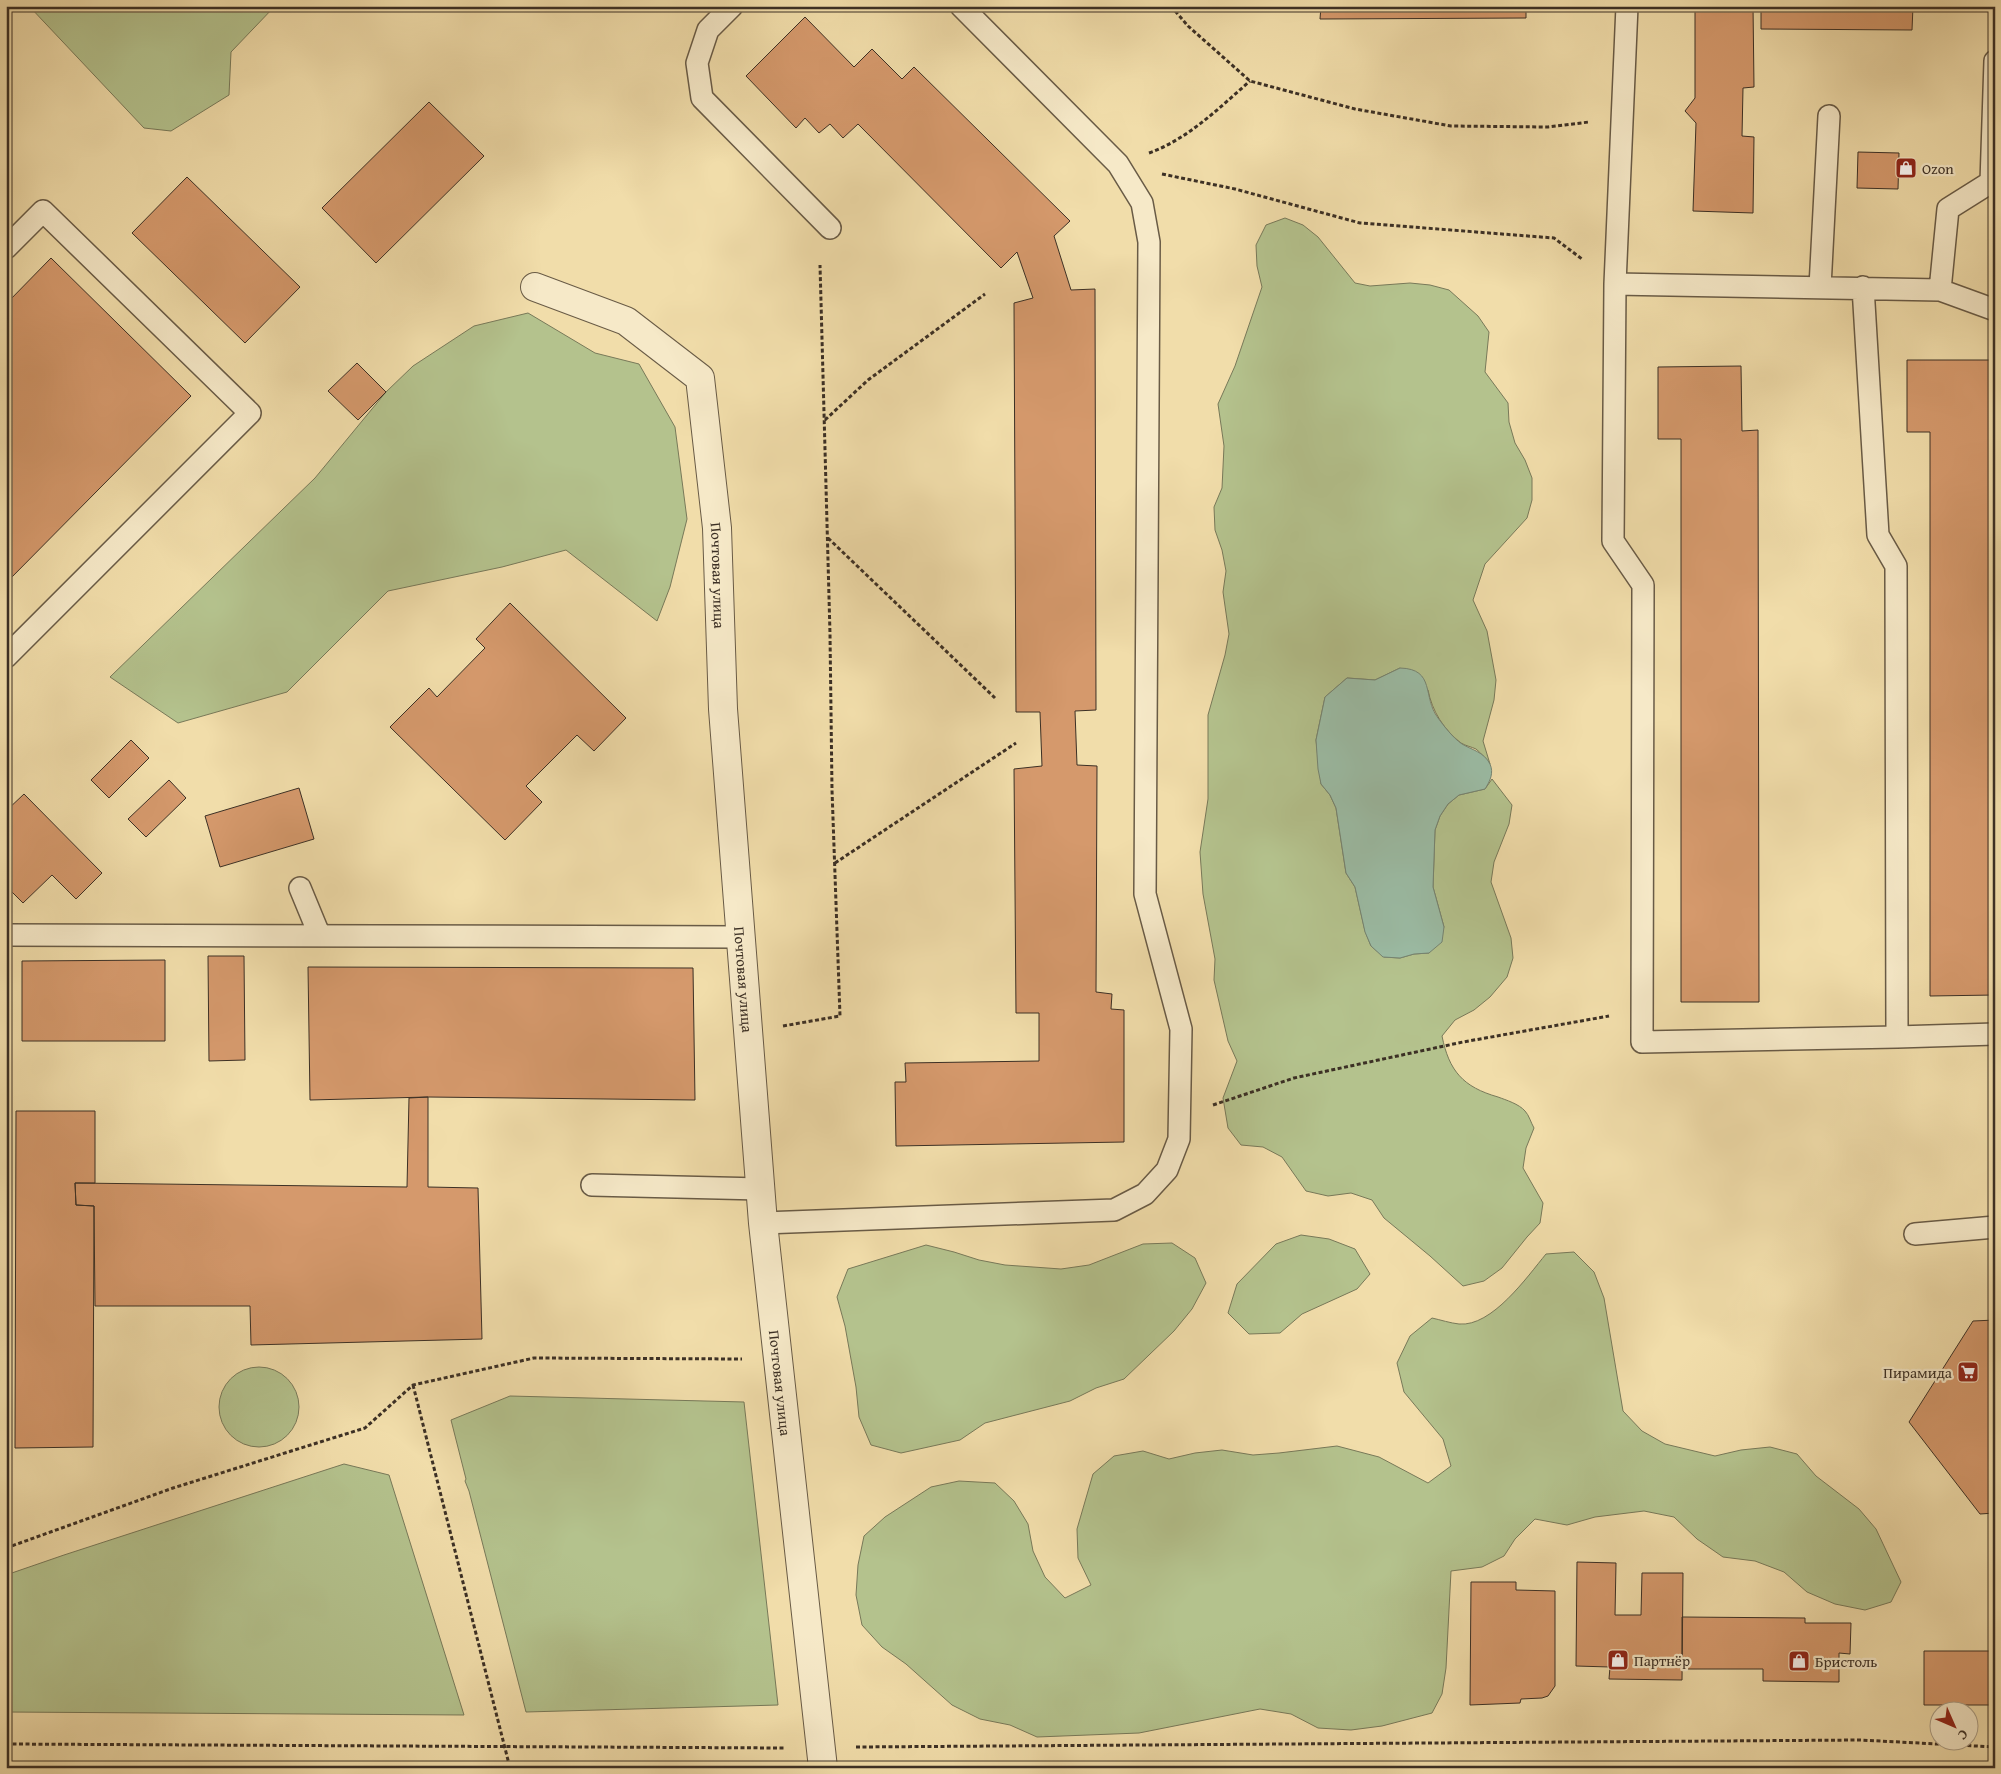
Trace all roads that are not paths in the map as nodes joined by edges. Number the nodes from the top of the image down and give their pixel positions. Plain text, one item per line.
1 (732, 6) edge
2 (961, 6) edge
3 (1627, 6) edge
4 (1995, 61) edge
5 (1829, 116) dead end
6 (830, 228) dead end
7 (6, 248) edge
8 (1615, 284) junction
9 (535, 287) dead end
10 (1820, 287) junction
11 (1863, 288) junction
12 (1940, 290) junction
13 (1995, 310) edge
14 (6, 657) edge
15 (300, 888) dead end
16 (6, 934) edge
17 (319, 934) junction
18 (741, 937) junction
19 (1995, 1034) edge
20 (1897, 1037) junction
21 (592, 1184) dead end
22 (761, 1188) junction
23 (763, 1223) junction
24 (1995, 1227) edge
25 (1915, 1234) dead end
26 (822, 1757) edge

1 - 6 lane
2 - 23 lane
3 - 8 lane
4 - 12 lane
5 - 10 lane
7 - 14 lane
8 - 10 lane
8 - 20 lane
9 - 18 street, Почтовая улица
10 - 11 lane
11 - 12 lane
11 - 20 lane
12 - 13 lane
15 - 17 lane
16 - 17 lane
17 - 18 lane
18 - 22 street, Почтовая улица
19 - 20 lane
21 - 22 lane
22 - 23 street, Почтовая улица
23 - 26 street, Почтовая улица
24 - 25 lane

